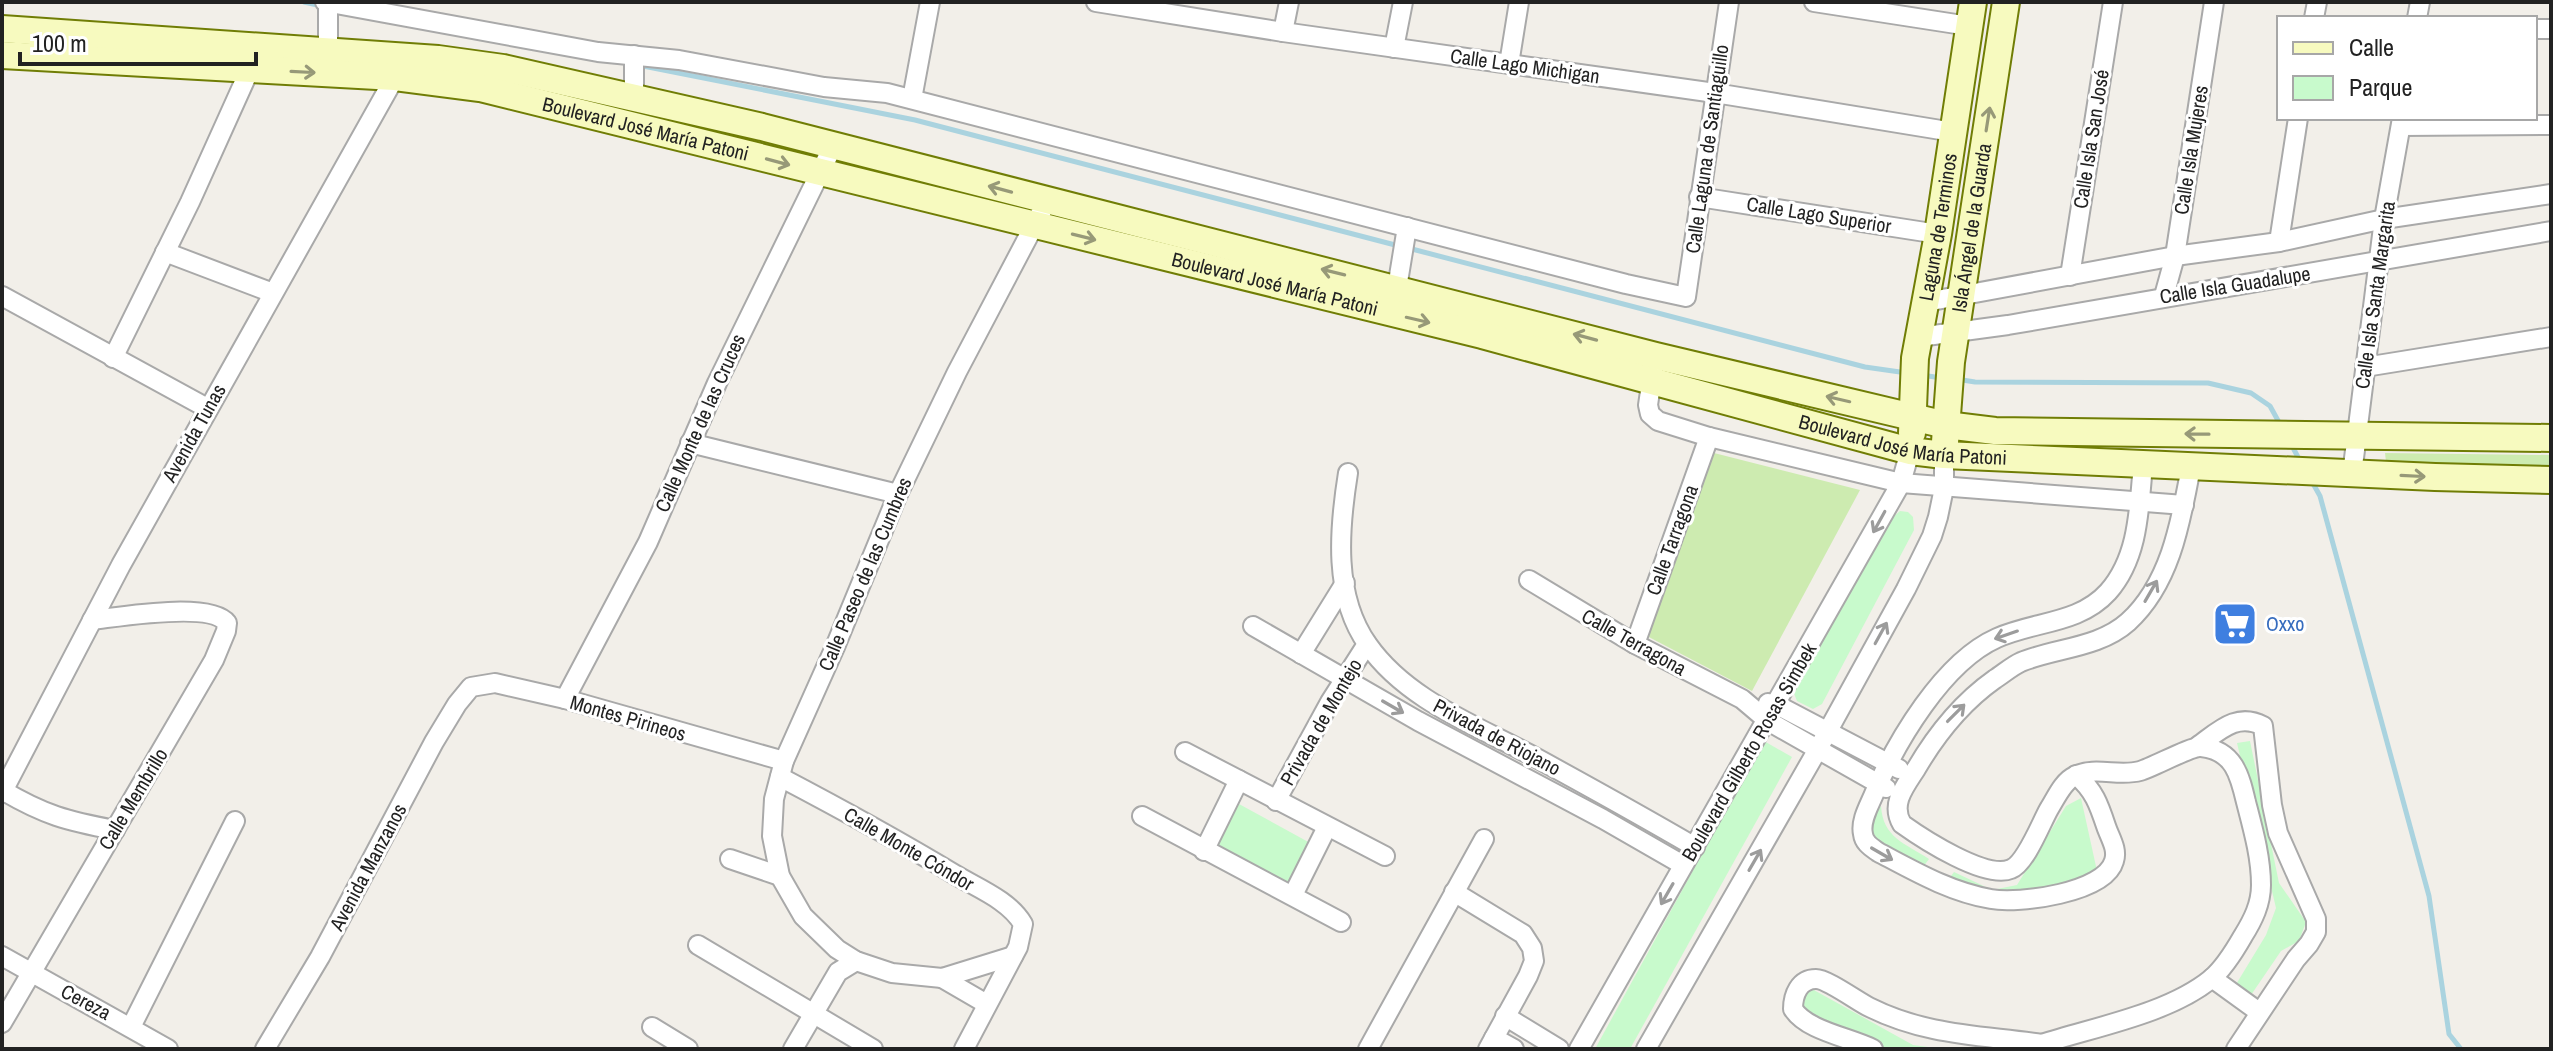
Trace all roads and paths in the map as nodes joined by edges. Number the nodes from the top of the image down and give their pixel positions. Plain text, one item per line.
1 (930, 2) edge
2 (1096, 2) edge
3 (1289, 2) edge
4 (1403, 2) edge
5 (1519, 2) edge
6 (1729, 2) edge
7 (1814, 2) edge
8 (2006, 2) edge
9 (2113, 2) edge
10 (2214, 2) edge
11 (327, 3) edge
12 (1971, 14) edge
13 (2, 29) edge
14 (1283, 32) junction
15 (329, 39) junction
16 (92, 48) junction
17 (1394, 48) junction
18 (2, 55) edge
19 (634, 56) junction
20 (1509, 64) junction
21 (250, 69) junction
22 (395, 77) junction
23 (633, 87) junction
24 (1715, 93) junction
25 (912, 99) junction
26 (2298, 120) edge
27 (2402, 122) edge
28 (2551, 125) edge
29 (1953, 132) junction
30 (833, 146) junction
31 (820, 173) junction
32 (2551, 194) edge
33 (1699, 197) junction
34 (1041, 213) junction
35 (2384, 219) junction
36 (2551, 231) edge
37 (1938, 234) junction
38 (1405, 240) junction
39 (2279, 242) junction
40 (165, 252) junction
41 (2175, 256) junction
42 (2378, 262) junction
43 (2070, 276) junction
44 (1397, 288) junction
45 (273, 293) junction
46 (2, 296) edge
47 (2164, 296) junction
48 (1961, 297) junction
49 (1926, 302) junction
50 (1956, 333) junction
51 (2551, 337) edge
52 (1917, 348) junction
53 (1656, 356) junction
54 (113, 358) junction
55 (2365, 367) junction
56 (1651, 383) junction
57 (207, 408) junction
58 (1913, 418) junction
59 (1946, 425) junction
60 (2356, 435) junction
61 (1709, 437) junction
62 (2551, 438) edge
63 (690, 443) junction
64 (1910, 451) junction
65 (1944, 455) junction
66 (2143, 464) junction
67 (2191, 467) junction
68 (1348, 473) dead end
69 (2344, 473) junction
70 (2551, 480) edge
71 (1901, 483) junction
72 (1944, 488) junction
73 (898, 494) junction
74 (2139, 502) junction
75 (2184, 505) junction
76 (1529, 580) dead end
77 (1345, 583) junction
78 (92, 620) junction
79 (1253, 626) dead end
80 (1367, 644) junction
81 (1635, 644) junction
82 (1301, 654) junction
83 (1344, 679) junction
84 (471, 687) joint
85 (565, 699) junction
86 (1772, 713) junction
87 (1829, 730) junction
88 (1510, 744) junction
89 (2198, 746) junction
90 (1818, 749) junction
91 (1185, 752) dead end
92 (1889, 763) junction
93 (1499, 764) junction
94 (782, 769) junction
95 (2126, 774) junction
96 (2076, 775) junction
97 (1911, 776) junction
98 (1239, 780) junction
99 (1879, 784) junction
100 (2, 791) edge
101 (1899, 796) junction
102 (1276, 801) junction
103 (1614, 801) junction
104 (2100, 804) junction
105 (1142, 816) dead end
106 (1603, 819) junction
107 (235, 821) dead end
108 (1327, 827) junction
109 (115, 830) junction
110 (1484, 839) dead end
111 (1695, 847) junction
112 (1204, 851) junction
113 (1947, 851) junction
114 (1385, 856) dead end
115 (730, 859) dead end
116 (1683, 865) junction
117 (780, 876) junction
118 (1932, 880) junction
119 (1454, 892) junction
120 (1293, 895) junction
121 (1341, 922) dead end
122 (698, 945) dead end
123 (837, 949) junction
124 (2, 956) edge
125 (1013, 956) junction
126 (856, 961) junction
127 (838, 972) junction
128 (33, 973) junction
129 (942, 978) junction
130 (2212, 978) junction
131 (985, 1003) junction
132 (2259, 1012) junction
133 (813, 1014) junction
134 (1505, 1016) junction
135 (2, 1023) edge
136 (131, 1027) junction
137 (652, 1027) dead end
138 (1491, 1044) edge
139 (2041, 1046) edge
140 (168, 1049) edge
141 (265, 1049) edge
142 (688, 1049) edge
143 (793, 1049) edge
144 (873, 1049) edge
145 (964, 1049) edge
146 (1368, 1049) edge
147 (1514, 1049) edge
148 (1559, 1049) edge
149 (1579, 1049) edge
150 (1646, 1049) edge
151 (1873, 1049) edge
152 (2236, 1049) edge

1 - 25 street
2 - 14 street, Calle Lago Michigan
3 - 14 street
4 - 17 street
5 - 20 street
6 - 24 street, Calle Laguna de Santiaguillo
7 - 12 street
48 -> 8 main road, Isla Ángel de la Guarda
9 - 43 street, Calle Isla San José
10 - 41 street, Calle Isla Mujeres
11 - 15 street
11 - 19 street
12 - 29 main road, Laguna de Terminos
13 - 16 main road, Boulevard José María Patoni
14 - 17 street, Calle Lago Michigan
15 - 16 main road, Boulevard José María Patoni
15 - 23 main road, Boulevard José María Patoni
16 - 18 main road, Boulevard José María Patoni
16 - 21 main road, Boulevard José María Patoni
17 - 20 street, Calle Lago Michigan
19 - 23 street
19 - 25 street
20 - 24 street, Calle Lago Michigan
21 -> 22 main road, Boulevard José María Patoni
21 - 40 street
22 -> 31 main road, Boulevard José María Patoni
22 - 45 street, Avenida Tunas
23 - 30 main road, Boulevard José María Patoni
24 - 29 street, Calle Lago Michigan
24 - 33 street, Calle Laguna de Santiaguillo
25 - 38 street
26 - 39 street
27 - 28 street
27 - 35 street, Calle Isla Santa Margarita
29 - 37 main road, Laguna de Terminos
30 - 31 street, Calle Monte de las Cruces
34 -> 30 main road, Boulevard José María Patoni
31 - 34 main road, Boulevard José María Patoni
31 - 63 street, Calle Monte de las Cruces
32 - 35 street, Calle Isla Guadalupe
33 - 37 street, Calle Lago Superior
33 - 38 street, Calle Laguna de Santiaguillo
44 -> 34 main road, Boulevard José María Patoni
34 -> 56 main road, Boulevard José María Patoni
34 - 73 street, Calle Paseo de las Cumbres
35 - 39 street, Calle Isla Guadalupe
35 - 42 street, Calle Isla Santa Margarita
36 - 42 street, Calle Isla Guadalupe
37 - 49 main road, Laguna de Terminos
38 - 44 street
39 - 41 street, Calle Isla Guadalupe
40 - 45 street
40 - 54 street
41 - 43 street, Calle Isla Guadalupe
41 - 47 street, Calle Isla Mujeres
42 - 47 street, Calle Isla Guadalupe
42 - 55 street, Calle Isla Santa Margarita
43 - 48 street, Calle Isla Guadalupe
53 -> 44 main road, Boulevard José María Patoni
45 - 57 street, Avenida Tunas
46 - 54 street
47 - 50 street, Calle Isla Guadalupe
48 - 49 street, Calle Isla Guadalupe
48 - 50 main road, Isla Ángel de la Guarda
49 - 52 main road, Laguna de Terminos
50 - 52 street, Calle Isla Guadalupe
50 - 59 main road, Isla Ángel de la Guarda
51 - 55 street
52 - 58 main road, Laguna de Terminos
53 - 56 street
58 -> 53 main road, Boulevard José María Patoni
54 - 57 street
55 - 60 street, Calle Isla Santa Margarita
56 - 61 street
56 - 64 main road, Boulevard José María Patoni
57 - 78 street, Avenida Tunas
58 - 59 main road, Boulevard José María Patoni
58 - 64 main road, Laguna de Terminos
60 -> 59 main road, Boulevard José María Patoni
59 - 65 main road, Isla Ángel de la Guarda
60 - 62 main road, Boulevard José María Patoni
60 - 69 street, Calle Isla Santa Margarita
61 - 71 street
61 - 81 street, Calle Tarragona
63 - 73 street
63 - 85 street, Calle Monte de las Cruces
64 - 65 main road, Boulevard José María Patoni
64 - 71 street, Boulevard Gilberto Rosas Simbek
65 - 66 main road, Boulevard José María Patoni
65 - 72 street
66 - 67 main road, Boulevard José María Patoni
66 - 74 street
67 - 69 main road, Boulevard José María Patoni
67 - 75 street
68 - 77 street, Privada de Riojano
69 -> 70 main road, Boulevard José María Patoni
71 - 72 street
71 -> 86 street, Boulevard Gilberto Rosas Simbek
72 - 74 street
87 -> 72 street
73 - 94 street, Calle Paseo de las Cumbres
74 - 75 street
74 -> 92 street
97 -> 75 street
76 - 81 street, Calle Terragona
77 - 80 street, Privada de Riojano
77 - 82 street
78 - 100 street, Avenida Tunas
78 - 109 street, Calle Membrillo
79 - 82 street, Privada de Riojano
80 - 83 street, Privada de Montejo
80 - 88 street, Privada de Riojano
81 - 86 street, Calle Terragona
82 - 83 street, Privada de Riojano
83 -> 93 street, Privada de Riojano
83 - 102 street, Privada de Montejo
84 - 85 street, Montes Pirineos
84 - 141 street, Avenida Manzanos
85 - 94 street, Montes Pirineos
86 - 87 street
86 - 90 street
86 - 111 street, Boulevard Gilberto Rosas Simbek
87 - 90 street
87 - 92 street
88 - 93 street
88 - 103 street, Privada de Riojano
89 - 95 street
89 - 130 street
89 - 132 street
90 - 99 street
150 -> 90 street
91 - 98 street, Privada de Montejo
92 - 97 street
92 - 99 street
93 - 106 street, Privada de Riojano
94 - 117 street, Calle Paseo de las Cumbres
94 - 125 street, Calle Monte Cóndor
95 - 96 street
95 - 104 street
96 - 104 street
96 - 113 street
97 - 101 street
98 - 102 street, Privada de Montejo
98 - 112 street
99 - 101 street
99 -> 118 street
100 - 109 street
101 - 113 street
102 - 108 street, Privada de Montejo
103 - 106 street
103 - 111 street, Privada de Riojano
104 - 118 street
105 - 112 street
106 - 116 street, Privada de Riojano
107 - 136 street
108 - 114 street, Privada de Montejo
108 - 120 street
109 - 128 street, Calle Membrillo
110 - 119 street
111 - 116 street, Boulevard Gilberto Rosas Simbek
112 - 120 street
113 - 118 street
115 - 117 street
116 -> 149 street, Boulevard Gilberto Rosas Simbek
117 - 123 street, Calle Paseo de las Cumbres
119 - 134 street
119 - 146 street
120 - 121 street
122 - 133 street
123 - 126 street, Calle Paseo de las Cumbres
123 - 127 street
124 - 128 street, Cereza
125 - 129 street, Calle Paseo de las Cumbres
125 - 131 street
126 - 127 street
126 - 129 street, Calle Paseo de las Cumbres
127 - 133 street
128 - 135 street, Calle Membrillo
128 - 136 street, Cereza
129 - 131 street
130 - 132 street
130 - 139 street
131 - 145 street
132 - 152 street
133 - 143 street
133 - 144 street
134 - 138 street
134 - 148 street
136 - 140 street, Cereza
137 - 142 street
138 - 147 street
139 - 151 street

